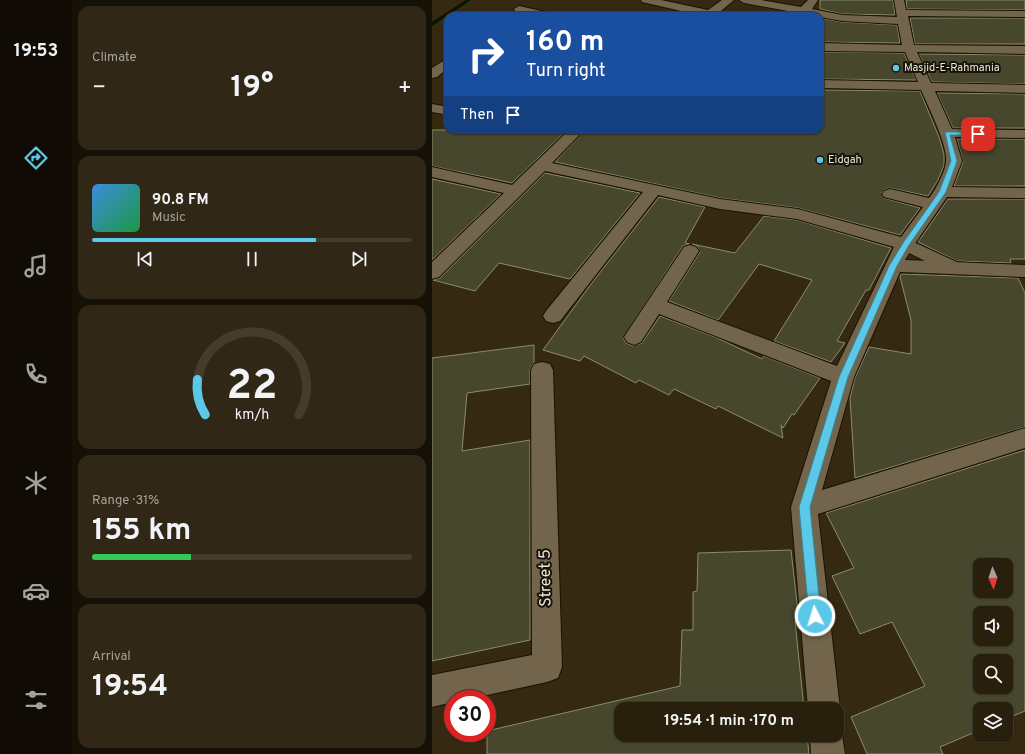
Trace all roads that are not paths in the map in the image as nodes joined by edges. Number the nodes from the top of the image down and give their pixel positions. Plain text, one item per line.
1 (533, 0) edge
2 (646, 0) edge
3 (729, 0) edge
4 (744, 0) edge
5 (814, 0) edge
6 (519, 9) junction
7 (804, 11) junction
8 (902, 11) edge
9 (515, 12) edge
10 (533, 12) edge
11 (696, 12) edge
12 (713, 12) edge
13 (809, 12) edge
14 (1025, 14) edge
15 (824, 15) edge
16 (824, 47) edge
17 (909, 48) junction
18 (1025, 50) edge
19 (444, 65) edge
20 (432, 74) edge
21 (824, 84) edge
22 (927, 88) junction
23 (1025, 89) edge
24 (432, 108) edge
25 (444, 110) edge
26 (947, 133) junction
27 (568, 134) edge
28 (1025, 134) edge
29 (540, 165) junction
30 (432, 172) edge
31 (514, 190) junction
32 (653, 191) junction
33 (1025, 193) edge
34 (890, 194) dead end
35 (938, 198) junction
36 (905, 244) junction
37 (690, 251) dead end
38 (893, 266) junction
39 (954, 268) junction
40 (1025, 271) edge
41 (432, 273) edge
42 (656, 305) junction
43 (553, 316) dead end
44 (634, 337) dead end
45 (542, 370) dead end
46 (843, 377) junction
47 (1025, 438) edge
48 (804, 507) junction
49 (432, 691) edge
50 (823, 702) edge
51 (827, 742) edge
52 (828, 754) edge

1 - 6 street
2 - 11 street
3 - 12 street
4 - 7 street
5 - 7 street
6 - 9 street
6 - 10 street
7 - 13 street
8 - 14 street
8 - 15 street
8 - 17 street
16 - 17 street
17 - 18 street
17 - 22 street
19 - 20 street
21 - 22 street
22 - 23 street
22 - 26 street
24 - 25 street
26 - 28 street
26 - 35 street
27 - 29 street
29 - 31 street
29 - 32 street
30 - 31 street
31 - 41 street
32 - 36 street
32 - 43 street
33 - 35 street
34 - 35 street
35 - 36 street
36 - 38 street
36 - 39 street
37 - 42 street
38 - 39 street
38 - 46 street
39 - 40 street
42 - 44 street
42 - 46 street
45 - 49 street, Street 5
46 - 48 street
47 - 48 street
48 - 50 street
51 - 52 street

